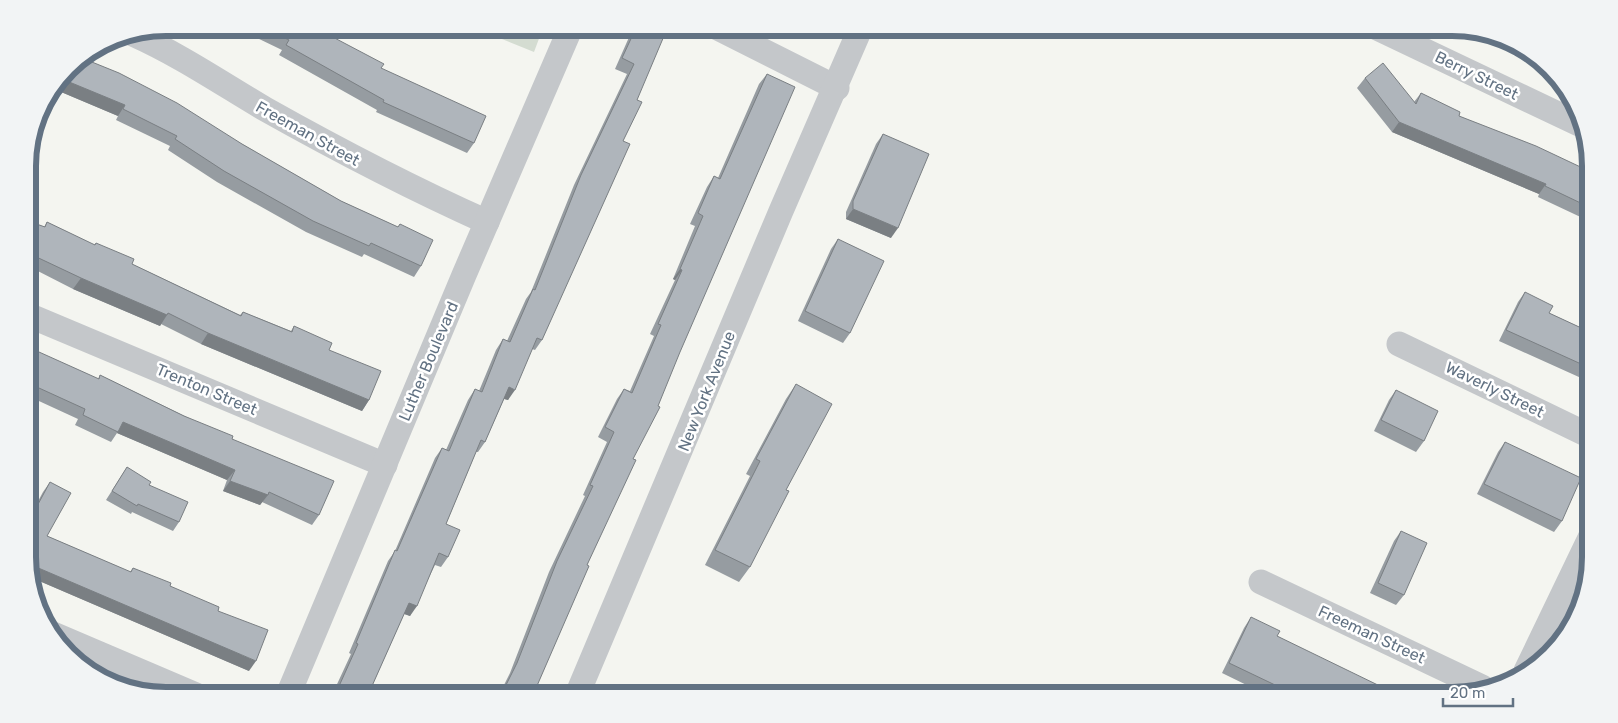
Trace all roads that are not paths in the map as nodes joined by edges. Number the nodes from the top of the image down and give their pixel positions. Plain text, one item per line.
1 (568, 36) edge
2 (732, 36) edge
3 (858, 36) edge
4 (1392, 36) edge
5 (143, 38) edge
6 (837, 88) junction
7 (1573, 121) edge
8 (487, 222) junction
9 (37, 320) edge
10 (1399, 344) dead end
11 (1582, 432) edge
12 (385, 465) junction
13 (1582, 555) edge
14 (1261, 582) dead end
15 (66, 639) edge
16 (1531, 660) edge
17 (1476, 684) edge
18 (175, 687) edge
19 (292, 687) edge
20 (581, 687) edge

1 - 8 street, Luther Boulevard
2 - 6 street
3 - 6 street
4 - 7 street, Berry Street
5 - 8 street, Freeman Street
6 - 20 street, New York Avenue
8 - 12 street, Luther Boulevard
9 - 12 street, Trenton Street
10 - 11 street, Waverly Street
12 - 19 street, Luther Boulevard
13 - 16 street
14 - 17 street, Freeman Street
15 - 18 street

